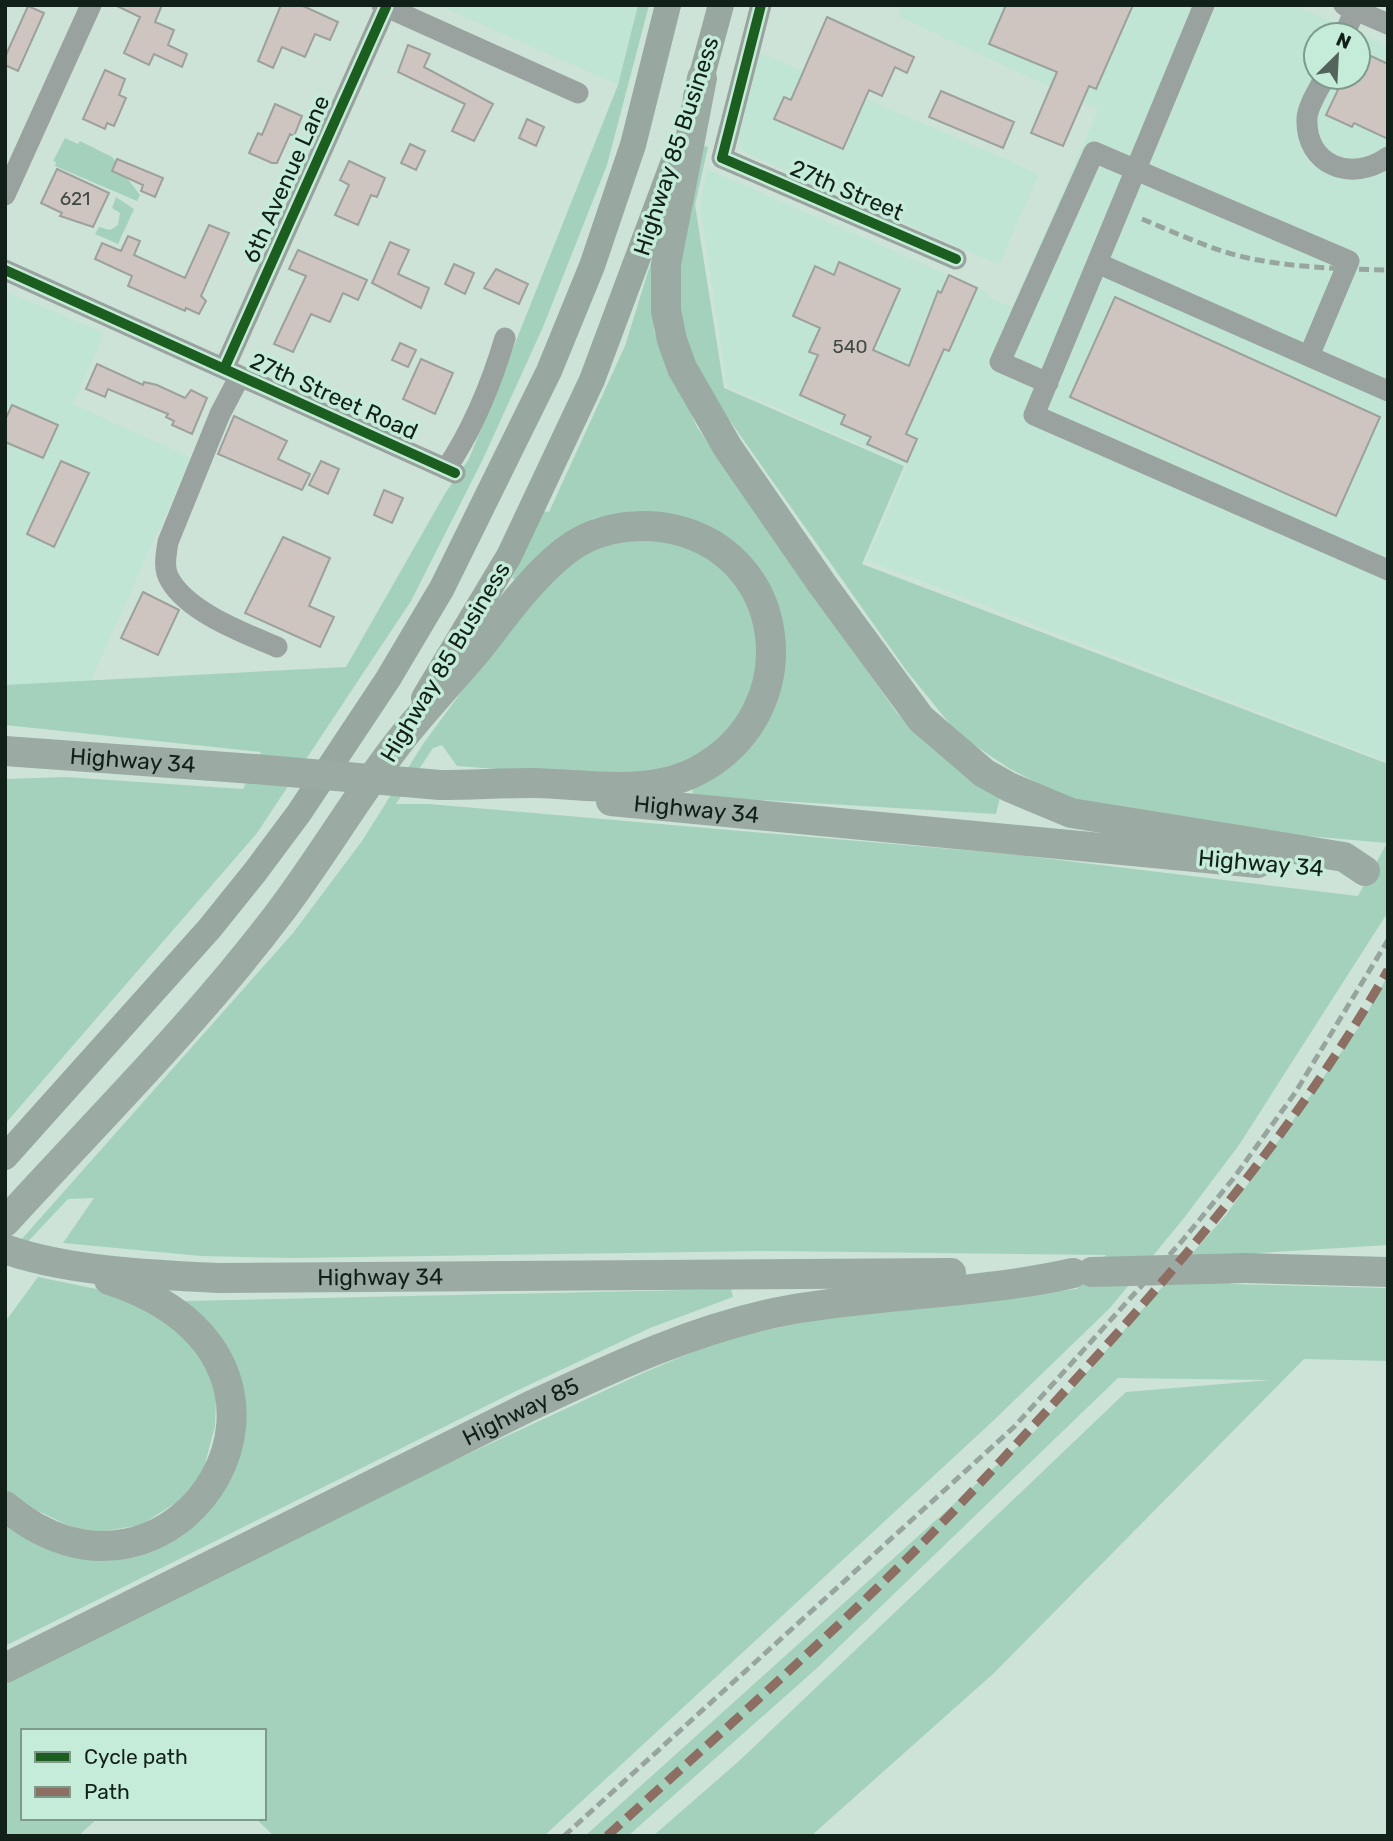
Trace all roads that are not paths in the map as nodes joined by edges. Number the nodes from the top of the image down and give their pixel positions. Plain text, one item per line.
1 (91, 5) edge
2 (667, 5) edge
3 (721, 5) edge
4 (761, 5) edge
5 (1204, 5) edge
6 (384, 6) edge
7 (1350, 8) edge
8 (1388, 24) edge
9 (702, 78) junction
10 (1319, 91) edge
11 (578, 93) dead end
12 (1388, 157) edge
13 (1136, 170) junction
14 (5, 195) edge
15 (956, 259) dead end
16 (1097, 263) junction
17 (5, 270) edge
18 (505, 338) dead end
19 (1309, 356) junction
20 (232, 372) junction
21 (1048, 383) junction
22 (1388, 391) edge
23 (1388, 570) edge
24 (277, 647) dead end
25 (398, 742) junction
26 (13, 755) edge
27 (440, 785) junction
28 (1377, 872) edge
29 (130, 1084) junction
30 (12, 1150) edge
31 (5, 1222) edge
32 (5, 1247) edge
33 (41, 1259) junction
34 (1082, 1272) junction
35 (1388, 1272) edge
36 (5, 1506) edge
37 (5, 1668) edge

1 - 14 street
2 - 30 main road, Highway 85 Business
3 - 9 main road, Highway 85 Business
4 - 15 street, 27th Street
5 - 13 street
6 - 11 street
6 - 20 street, 6th Avenue Lane
7 - 8 street
9 - 25 main road, Highway 85 Business
9 - 28 highway
10 - 12 street
13 - 16 street
13 - 19 street
13 - 21 street
16 - 19 street
16 - 21 street
17 - 20 street, 27th Street Road
18 - 20 street, 27th Street Road
19 - 22 street
20 - 24 street, 6th Avenue Lane
21 - 23 street
25 - 27 highway
25 - 29 highway, Highway 85 Business
26 - 27 highway, Highway 34, bridge
27 - 28 highway, Highway 34
29 - 31 highway, Highway 85 Business
29 - 32 highway
32 - 33 highway, Highway 34
33 - 34 highway, Highway 34
33 - 36 highway
34 - 35 highway, Highway 34, bridge
34 - 37 highway, Highway 85

